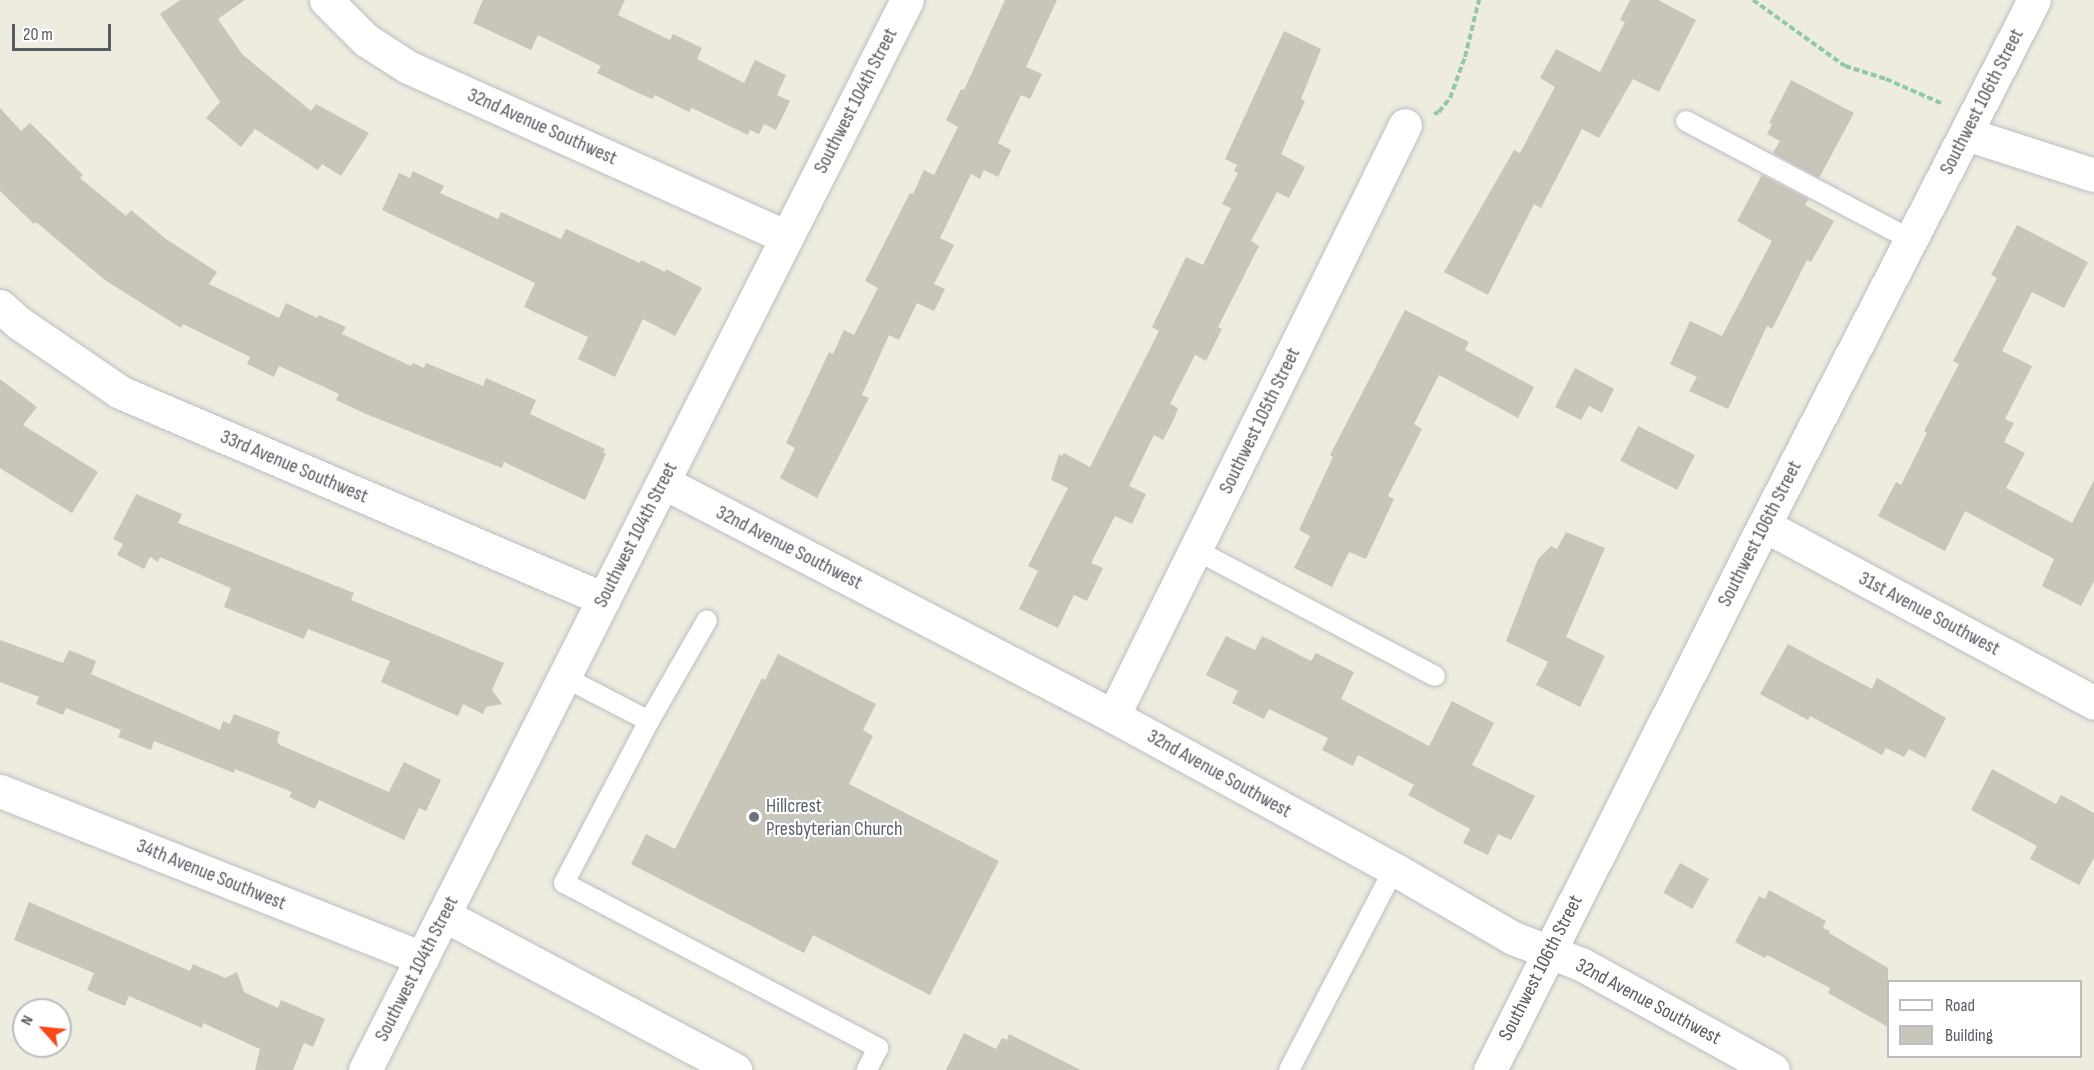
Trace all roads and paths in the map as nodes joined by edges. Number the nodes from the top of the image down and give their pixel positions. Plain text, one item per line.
1 (326, 0) edge
2 (907, 0) edge
3 (1479, 0) edge
4 (1753, 0) edge
5 (2034, 0) edge
6 (1686, 121) dead end
7 (1405, 125) joint
8 (1971, 126) junction
9 (2094, 175) edge
10 (787, 237) junction
11 (1912, 240) junction
12 (0, 306) edge
13 (663, 482) junction
14 (1764, 525) junction
15 (1196, 550) junction
16 (604, 599) junction
17 (707, 621) dead end
18 (1435, 676) dead end
19 (564, 677) junction
20 (2094, 703) edge
21 (1113, 716) junction
22 (649, 721) junction
23 (0, 791) edge
24 (1394, 869) junction
25 (444, 915) junction
26 (1549, 953) junction
27 (422, 958) junction
28 (365, 1070) edge
29 (735, 1070) edge
30 (867, 1070) edge
31 (1289, 1070) edge
32 (1490, 1070) edge
33 (1773, 1070) edge

1 - 10 street, 32nd Avenue Southwest
2 - 10 street, Southwest 104th Street
3 - 7 path
4 - 8 path
5 - 8 street, Southwest 106th Street
6 - 11 lane
7 - 15 street, Southwest 105th Street
8 - 9 street
8 - 11 street, Southwest 106th Street
10 - 13 street, Southwest 104th Street
11 - 14 street, Southwest 106th Street
12 - 16 street, 33rd Avenue Southwest
13 - 16 street, Southwest 104th Street
13 - 21 street, 32nd Avenue Southwest
14 - 20 street, 31st Avenue Southwest
14 - 26 street, Southwest 106th Street
15 - 18 lane
15 - 21 street, Southwest 105th Street
16 - 19 street, Southwest 104th Street
17 - 22 lane
19 - 22 lane
19 - 25 street, Southwest 104th Street
21 - 24 street, 32nd Avenue Southwest
22 - 30 lane
23 - 27 street, 34th Avenue Southwest
24 - 26 street, 32nd Avenue Southwest
24 - 31 lane
25 - 27 street, Southwest 104th Street
25 - 29 street
26 - 32 street, Southwest 106th Street
26 - 33 street, 32nd Avenue Southwest
27 - 28 street, Southwest 104th Street

